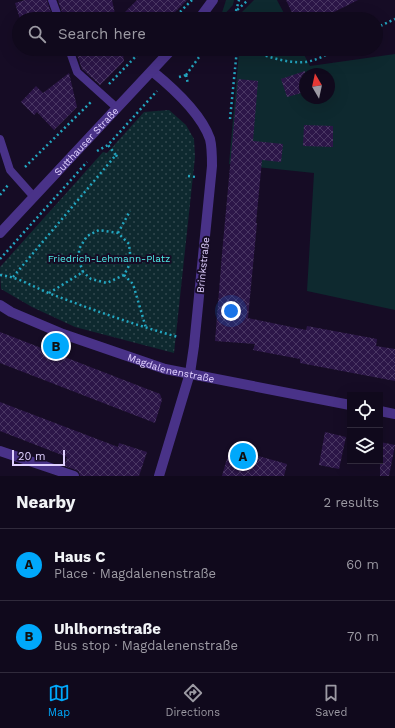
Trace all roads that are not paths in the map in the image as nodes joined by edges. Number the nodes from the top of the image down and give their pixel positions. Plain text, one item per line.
1 (52, 0) edge
2 (213, 0) edge
3 (56, 12) edge
4 (204, 12) edge
5 (71, 56) edge
6 (166, 56) edge
7 (152, 71) junction
8 (117, 108) junction
9 (0, 139) edge
10 (34, 197) junction
11 (0, 232) edge
12 (0, 305) edge
13 (190, 373) junction
14 (347, 404) edge
15 (383, 412) edge
16 (395, 414) edge
17 (0, 451) edge
18 (74, 476) edge
19 (159, 476) edge

1 - 3 lane
2 - 4 street
5 - 8 lane
6 - 7 street, Sutthauser Straße
7 - 8 street, Sutthauser Straße
7 - 13 street, Brinkstraße
8 - 10 street, Sutthauser Straße
9 - 10 lane
10 - 11 street, Sutthauser Straße
12 - 13 street, Magdalenenstraße
13 - 14 street, Magdalenenstraße
13 - 19 street, Brinkstraße
15 - 16 street
17 - 18 street

